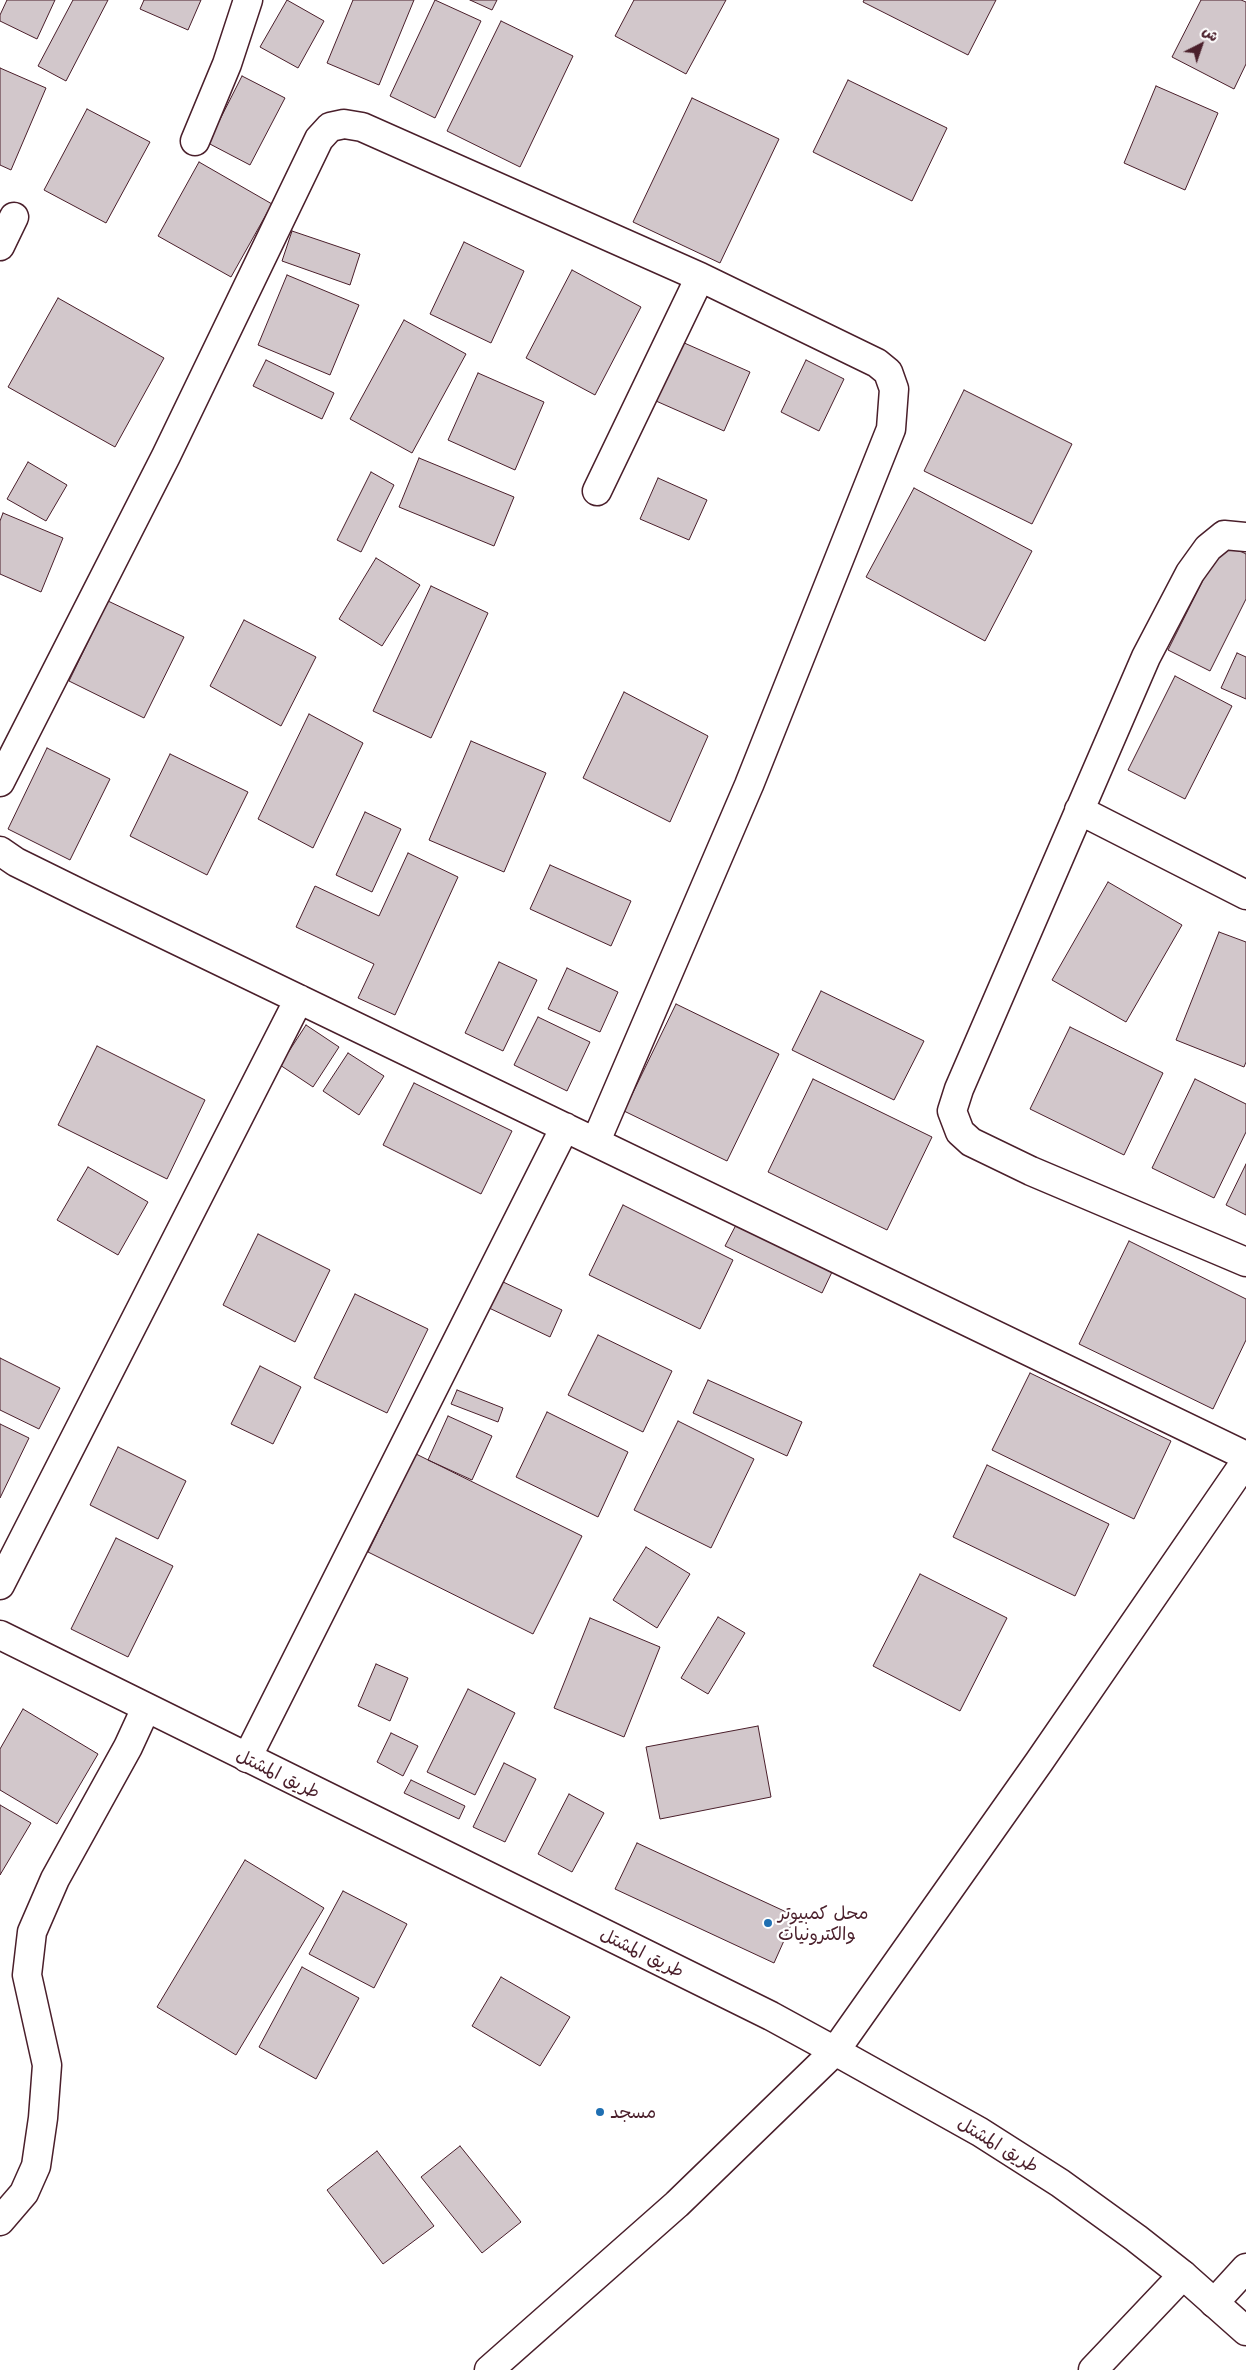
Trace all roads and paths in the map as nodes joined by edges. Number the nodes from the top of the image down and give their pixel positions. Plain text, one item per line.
1 (248, 0) edge
2 (195, 141) dead end
3 (14, 217) dead end
4 (0, 246) edge
5 (700, 277) junction
6 (597, 491) dead end
7 (1246, 537) edge
8 (0, 782) edge
9 (1079, 810) junction
10 (0, 851) edge
11 (1246, 895) edge
12 (299, 999) junction
13 (565, 1127) junction
14 (596, 1142) junction
15 (1246, 1262) edge
16 (1246, 1456) edge
17 (1246, 1461) edge
18 (0, 1585) edge
19 (3, 1643) edge
20 (146, 1708) junction
21 (246, 1758) junction
22 (835, 2050) junction
23 (0, 2221) edge
24 (1246, 2268) edge
25 (1183, 2275) junction
26 (1214, 2303) junction
27 (1246, 2331) edge
28 (490, 2370) edge
29 (1093, 2370) edge

1 - 2 street
3 - 4 street
5 - 6 street
5 - 8 street
5 - 14 street
7 - 9 street
9 - 11 street
9 - 15 street
10 - 12 street
12 - 13 street
12 - 18 street
13 - 14 street
13 - 21 street
14 - 16 street
17 - 22 street
19 - 20 street, طريق المشتل
20 - 21 street, طريق المشتل
20 - 23 street
21 - 22 street, طريق المشتل
22 - 25 street, طريق المشتل
22 - 28 street
24 - 26 street
25 - 26 street, طريق المشتل
25 - 29 street
26 - 27 street, طريق المشتل

